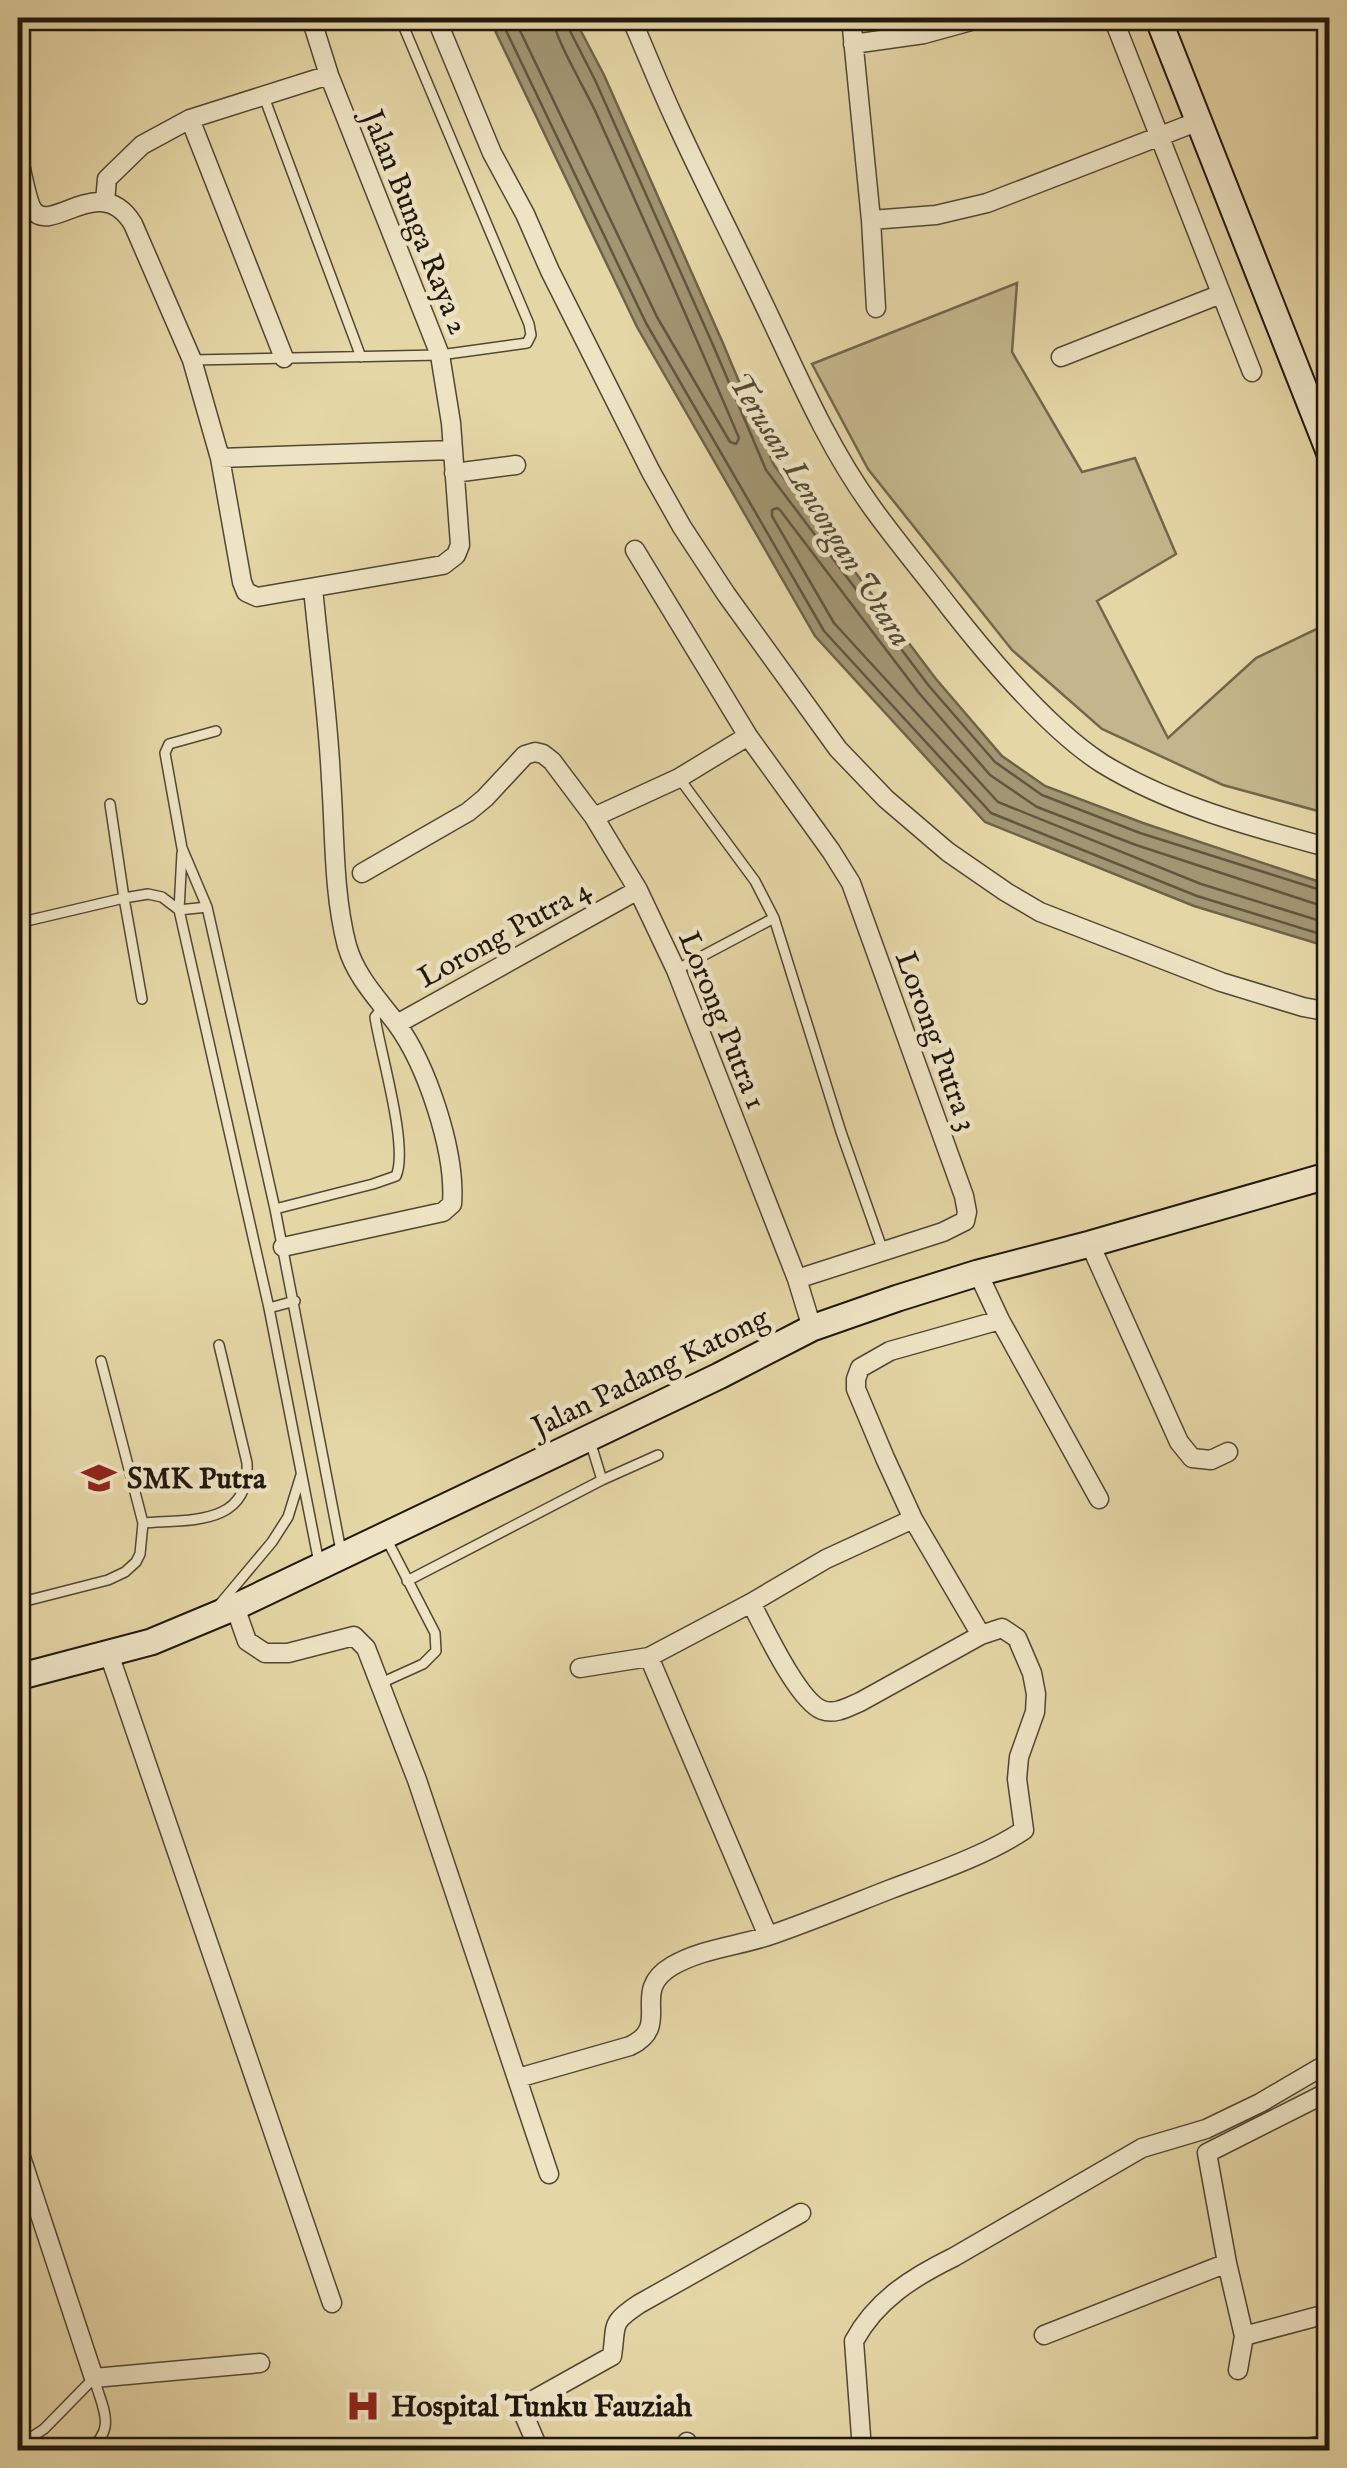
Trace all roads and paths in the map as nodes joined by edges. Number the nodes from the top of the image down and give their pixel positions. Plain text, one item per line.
1 (311, 18) edge
2 (400, 18) edge
3 (436, 18) edge
4 (631, 18) edge
5 (850, 18) edge
6 (982, 18) edge
7 (1113, 18) edge
8 (1158, 18) edge
9 (853, 44) junction
10 (328, 75) junction
11 (264, 96) junction
12 (190, 119) junction
13 (1199, 120) junction
14 (1160, 134) junction
15 (18, 155) edge
16 (96, 202) junction
17 (871, 220) junction
18 (1221, 294) junction
19 (876, 308) dead end
20 (440, 355) junction
21 (361, 357) junction
22 (1062, 357) dead end
23 (284, 358) junction
24 (192, 360) junction
25 (1252, 372) dead end
26 (1323, 418) edge
27 (452, 450) junction
28 (1330, 454) edge
29 (220, 458) junction
30 (516, 466) dead end
31 (454, 472) junction
32 (636, 550) dead end
33 (313, 588) junction
34 (216, 731) dead end
35 (748, 736) junction
36 (679, 778) junction
37 (110, 804) dead end
38 (594, 818) junction
39 (182, 848) junction
40 (1330, 848) edge
41 (362, 873) dead end
42 (638, 890) junction
43 (124, 898) junction
44 (208, 907) junction
45 (179, 910) junction
46 (774, 918) junction
47 (18, 923) edge
48 (676, 970) junction
49 (142, 999) dead end
50 (382, 1008) junction
51 (1330, 1012) edge
52 (397, 1024) junction
53 (1330, 1175) edge
54 (275, 1209) junction
55 (1090, 1244) junction
56 (283, 1247) junction
57 (883, 1251) junction
58 (978, 1273) junction
59 (798, 1279) junction
60 (295, 1301) junction
61 (269, 1308) junction
62 (1000, 1320) junction
63 (812, 1328) junction
64 (219, 1345) dead end
65 (101, 1361) dead end
66 (589, 1438) junction
67 (1228, 1452) dead end
68 (658, 1455) dead end
69 (302, 1472) junction
70 (602, 1480) junction
71 (1099, 1498) dead end
72 (914, 1518) junction
73 (142, 1523) junction
74 (385, 1536) junction
75 (331, 1560) junction
76 (407, 1581) junction
77 (18, 1603) edge
78 (752, 1603) junction
79 (235, 1607) junction
80 (208, 1618) junction
81 (981, 1634) junction
82 (109, 1654) junction
83 (649, 1657) junction
84 (580, 1668) dead end
85 (18, 1677) edge
86 (381, 1683) junction
87 (768, 1936) junction
88 (1330, 2062) edge
89 (518, 2078) junction
90 (1330, 2091) edge
91 (18, 2148) edge
92 (549, 2174) dead end
93 (801, 2213) dead end
94 (1227, 2264) junction
95 (332, 2303) dead end
96 (1330, 2313) edge
97 (1044, 2334) dead end
98 (1244, 2336) junction
99 (260, 2362) dead end
100 (1238, 2370) dead end
101 (94, 2378) junction
102 (1330, 2444) edge
103 (18, 2446) edge
104 (88, 2450) edge
105 (540, 2450) edge
106 (862, 2450) edge
107 (1294, 2450) edge

1 - 10 street, Jalan Bunga Raya 2
2 - 20 lane
3 - 51 street
4 - 40 street
5 - 9 street
6 - 9 street
7 - 14 street
8 - 13 street
9 - 17 street
10 - 11 street
10 - 20 street, Jalan Bunga Raya 2
11 - 12 street
11 - 21 lane
12 - 16 street
12 - 23 street
13 - 14 street
13 - 26 street
14 - 17 street
14 - 18 street
15 - 16 street
16 - 24 street
17 - 19 street
18 - 22 street
18 - 25 street
20 - 21 lane
20 - 27 street, Jalan Bunga Raya 2
21 - 23 lane
23 - 24 lane
24 - 29 street
26 - 28 street
27 - 29 street
27 - 31 street, Jalan Bunga Raya 2
29 - 33 street, Jalan Bunga Raya 2
30 - 31 street
31 - 33 street, Jalan Bunga Raya 2
32 - 35 street, Lorong Putra 3
33 - 50 street
34 - 39 lane
35 - 36 street
35 - 57 street, Lorong Putra 3
36 - 38 street
36 - 46 lane
37 - 43 lane
38 - 41 street, Lorong Putra 1
38 - 42 street, Lorong Putra 1
39 - 44 lane
39 - 45 lane
42 - 48 street, Lorong Putra 1
42 - 52 street, Lorong Putra 4
43 - 45 lane
43 - 47 lane
43 - 49 lane
44 - 45 lane
44 - 54 lane
45 - 61 lane
46 - 48 lane
46 - 57 lane
48 - 59 street, Lorong Putra 1
50 - 52 street
50 - 54 lane
52 - 56 street
53 - 55 street, Jalan Padang Katong
54 - 56 lane
55 - 58 street, Jalan Padang Katong
55 - 67 street
56 - 60 lane
57 - 59 street, Lorong Putra 3
58 - 62 street
58 - 63 street, Jalan Padang Katong
59 - 63 street, Lorong Putra 1
60 - 61 lane
60 - 75 lane
61 - 69 lane
62 - 71 street
62 - 72 street
63 - 66 street, Jalan Padang Katong
64 - 73 lane
65 - 73 lane
66 - 70 lane
66 - 74 street, Jalan Padang Katong
68 - 70 lane
69 - 75 lane
69 - 80 lane
70 - 76 lane
72 - 78 street
72 - 81 street
73 - 77 lane
74 - 75 street, Jalan Padang Katong
74 - 76 lane
75 - 79 street, Jalan Padang Katong
76 - 86 lane
78 - 81 street
78 - 83 street
79 - 80 street, Jalan Padang Katong
79 - 86 street
80 - 82 street, Jalan Padang Katong
81 - 87 street
82 - 85 street, Jalan Padang Katong
82 - 95 street
83 - 84 street
83 - 87 street
86 - 89 street
87 - 89 street
88 - 106 street
89 - 92 street
90 - 94 street
91 - 101 street
93 - 105 street
94 - 97 street
94 - 98 street
96 - 98 street
98 - 100 street
99 - 101 street
101 - 103 lane
101 - 104 lane
102 - 107 street

